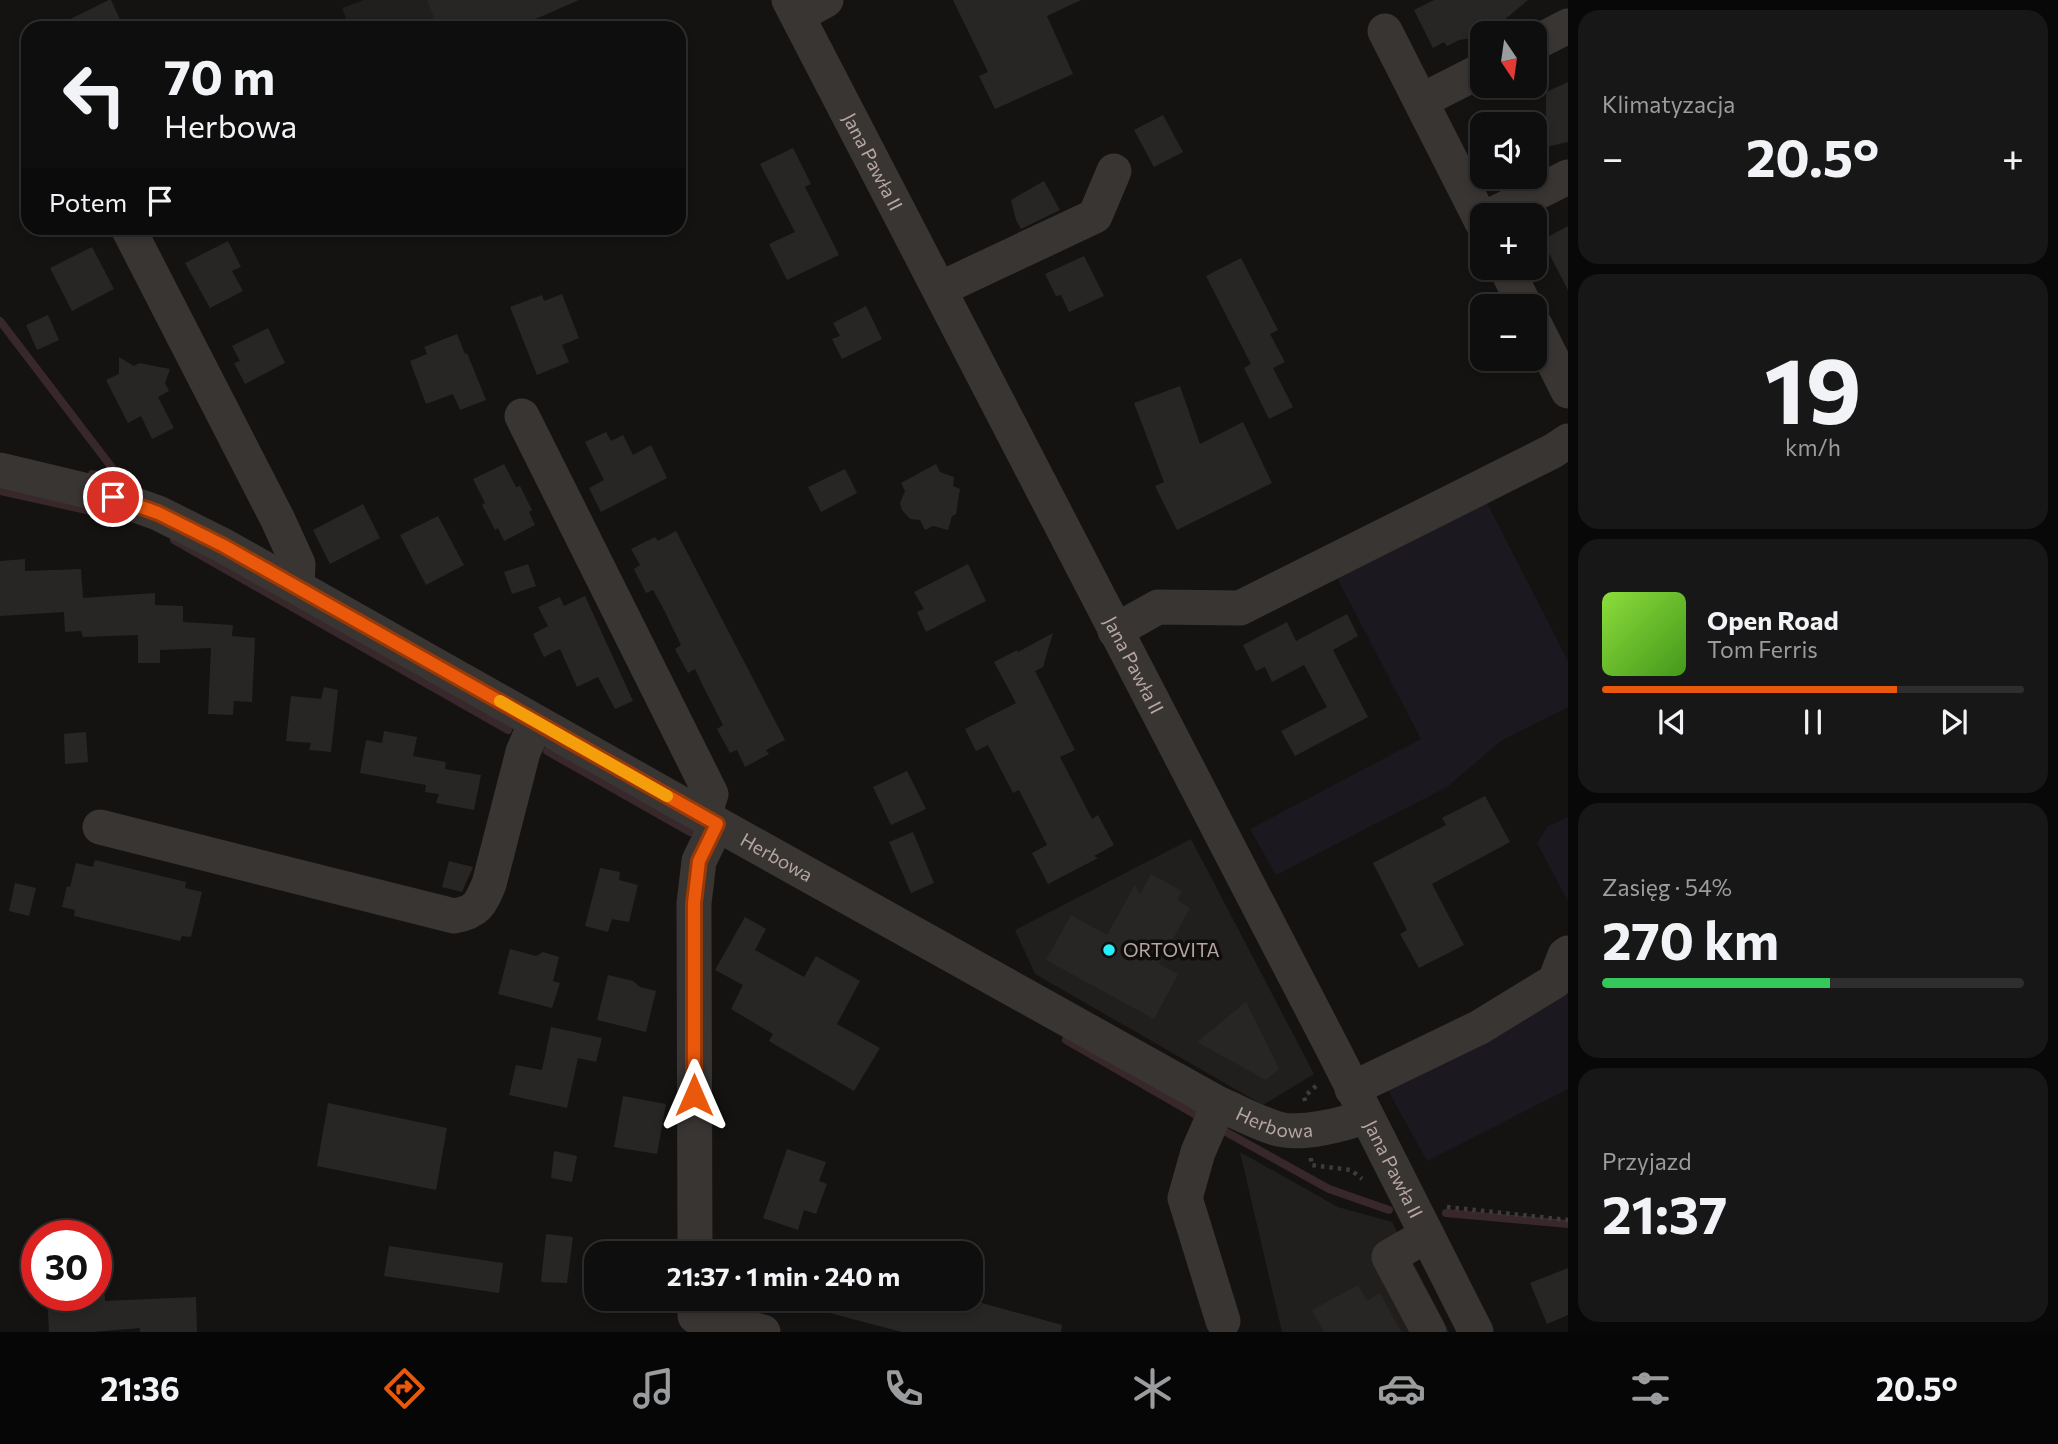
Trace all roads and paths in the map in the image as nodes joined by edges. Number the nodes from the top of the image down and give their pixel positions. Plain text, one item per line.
1 (804, 5) edge
2 (1568, 26) edge
3 (1385, 31) dead end
4 (1547, 37) edge
5 (1470, 76) edge
6 (1421, 101) junction
7 (1114, 171) dead end
8 (1568, 177) edge
9 (1473, 203) edge
10 (1516, 203) edge
11 (141, 235) edge
12 (940, 289) junction
13 (1547, 349) edge
14 (1568, 391) edge
15 (522, 416) dead end
16 (1568, 441) edge
17 (0, 470) edge
18 (297, 587) junction
19 (1115, 631) junction
20 (536, 722) junction
21 (710, 821) junction
22 (100, 827) dead end
23 (1568, 953) edge
24 (1359, 1102) junction
25 (1220, 1104) junction
26 (1568, 1220) edge
27 (1433, 1221) junction
28 (695, 1241) edge
29 (695, 1316) edge
30 (1223, 1321) dead end
31 (763, 1332) edge
32 (1429, 1332) edge
33 (1476, 1332) edge

1 - 12 street, Jana Pawła II
2 - 4 street
3 - 6 street
5 - 6 street
6 - 9 street
7 - 12 street
8 - 10 street
11 - 18 street
12 - 19 street, Jana Pawła II
13 - 14 street
15 - 21 street
16 - 19 street
17 - 18 street, Herbowa
18 - 20 street, Herbowa
19 - 24 street, Jana Pawła II
20 - 21 street, Herbowa
20 - 22 street
21 - 25 street, Herbowa
21 - 28 street
23 - 24 street, Herbowa
24 - 25 street, Herbowa
24 - 27 street, Jana Pawła II
25 - 30 street
26 - 27 path
27 - 32 street
27 - 33 street, Jana Pawła II
29 - 31 street

